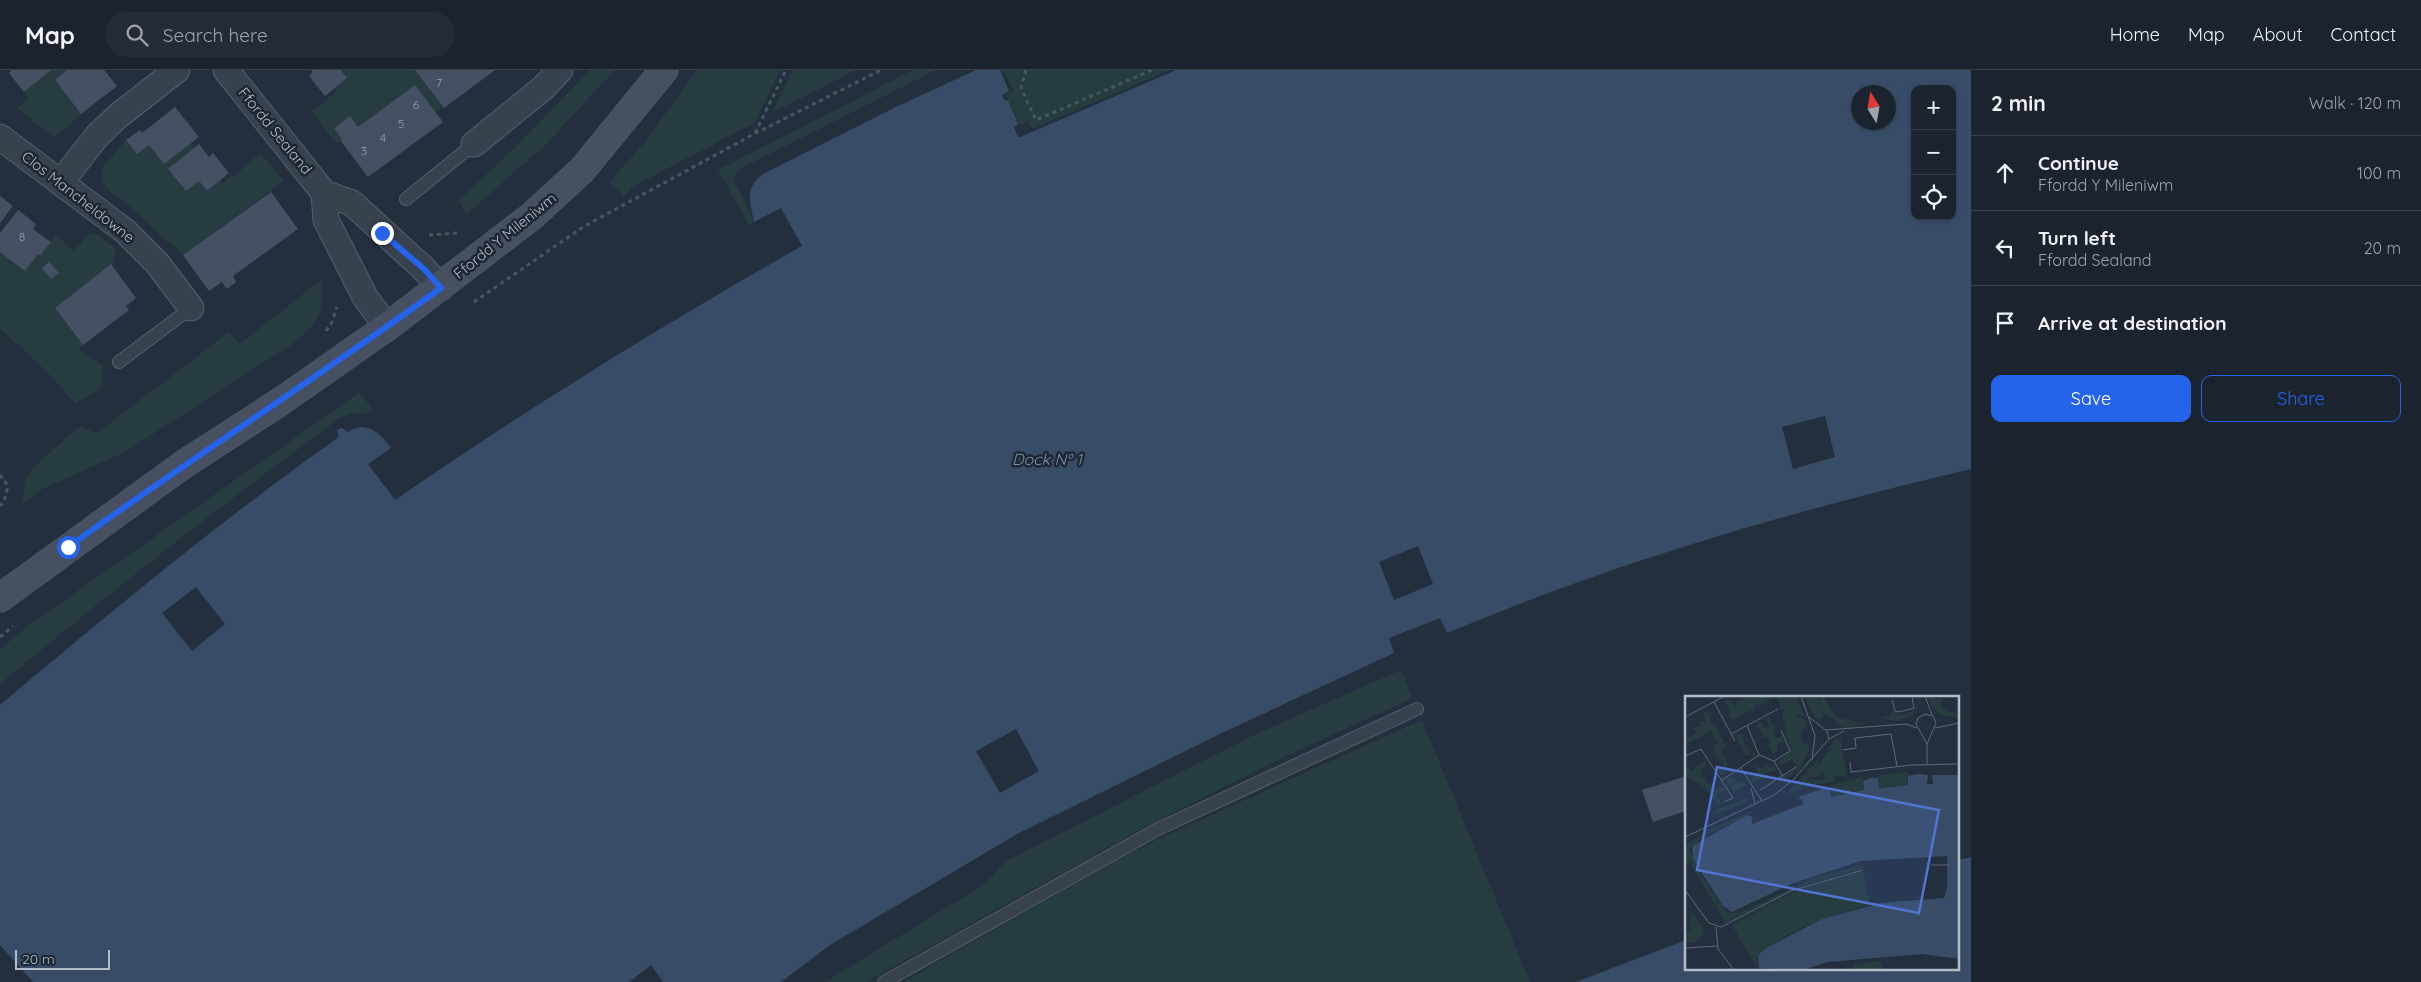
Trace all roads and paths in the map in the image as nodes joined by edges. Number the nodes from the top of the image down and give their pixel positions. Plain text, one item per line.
1 (177, 70) edge
2 (226, 70) edge
3 (560, 70) edge
4 (664, 70) edge
5 (786, 70) edge
6 (881, 70) edge
7 (1026, 70) edge
8 (1152, 70) edge
9 (754, 134) junction
10 (0, 137) edge
11 (474, 144) joint
12 (61, 182) junction
13 (324, 192) junction
14 (406, 199) dead end
15 (461, 233) dead end
16 (426, 235) dead end
17 (441, 288) junction
18 (472, 303) dead end
19 (190, 308) joint
20 (387, 327) junction
21 (118, 362) dead end
22 (0, 475) edge
23 (0, 506) edge
24 (0, 598) edge
25 (1417, 709) dead end
26 (884, 982) edge

1 - 12 street
2 - 13 street, Ffordd Sealand
3 - 11 street
4 - 17 street, Ffordd Y Mileniwm
5 - 9 path
6 - 9 path
7 - 8 path
9 - 18 path
10 - 12 street, Clos Mancheldowne
11 - 14 lane
12 - 19 street, Clos Mancheldowne
13 - 17 street, Ffordd Sealand
13 - 20 street
15 - 16 path
17 - 20 street, Ffordd Y Mileniwm
19 - 21 lane
20 - 24 street, Ffordd Y Mileniwm
22 - 23 path
25 - 26 lane

